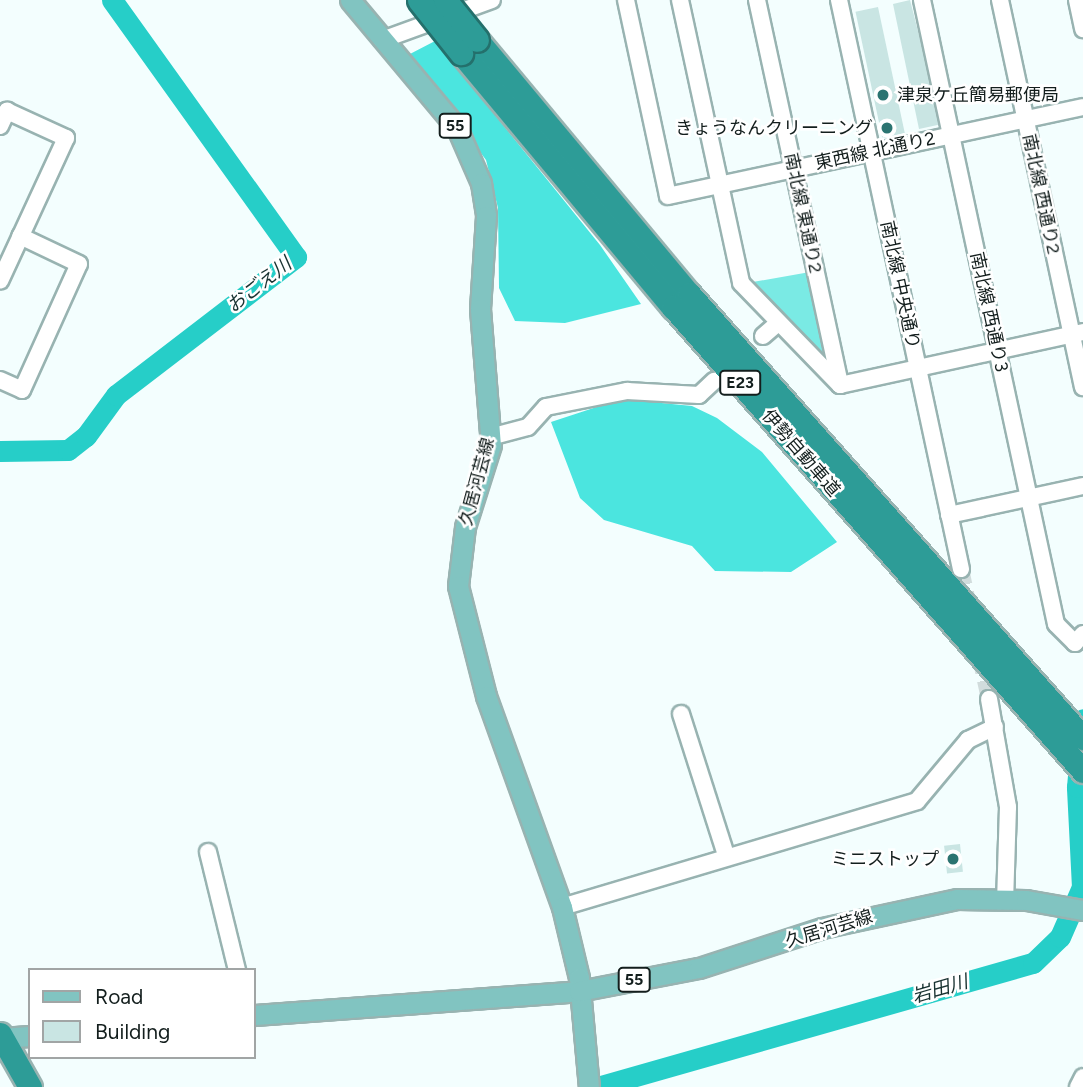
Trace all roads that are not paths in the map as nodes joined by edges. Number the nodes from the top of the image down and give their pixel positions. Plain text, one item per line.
1 (350, 0) edge
2 (419, 0) edge
3 (445, 0) edge
4 (492, 0) edge
5 (626, 0) edge
6 (680, 0) edge
7 (757, 0) edge
8 (839, 0) edge
9 (922, 0) edge
10 (1000, 0) edge
11 (1077, 0) edge
12 (1083, 29) edge
13 (382, 40) junction
14 (469, 46) junction
15 (1083, 107) edge
16 (1025, 119) junction
17 (0, 126) edge
18 (951, 135) junction
19 (872, 152) junction
20 (793, 169) junction
21 (719, 185) junction
22 (20, 236) junction
23 (5, 257) edge
24 (0, 281) edge
25 (777, 324) junction
26 (1077, 334) edge
27 (763, 336) dead end
28 (997, 351) junction
29 (918, 368) junction
30 (0, 380) edge
31 (714, 382) dead end
32 (840, 385) junction
33 (1083, 387) edge
34 (491, 437) junction
35 (1083, 486) edge
36 (1029, 498) junction
37 (950, 515) junction
38 (961, 569) tunnel mouth
39 (1083, 634) edge
40 (989, 699) tunnel mouth
41 (1035, 701) junction
42 (681, 714) dead end
43 (995, 727) junction
44 (1083, 738) edge
45 (1083, 771) edge
46 (208, 852) dead end
47 (726, 855) junction
48 (1005, 900) junction
49 (562, 907) junction
50 (1083, 910) edge
51 (237, 968) edge
52 (579, 990) junction
53 (256, 1015) edge
54 (28, 1036) edge
55 (1, 1037) edge
56 (1083, 1077) edge
57 (30, 1087) edge
58 (589, 1087) edge
59 (1079, 1087) edge

1 - 13 main road, 久居河芸線 / 55
2 - 14 highway, 伊勢自動車道 / E23, bridge
3 - 14 highway, 伊勢自動車道 / E23, bridge
4 - 13 street
5 - 21 street, 東西線 北通り2
6 - 21 street
7 - 20 street, 南北線 東通り2
8 - 19 street, 南北線 中央通り
9 - 18 street, 南北線 西通り3
10 - 16 street, 南北線 西通り2
11 - 12 street
13 - 34 main road, 久居河芸線 / 55
14 - 41 highway, 伊勢自動車道 / E23
15 - 16 street, 東西線 北通り2
16 - 18 street, 東西線 北通り2
16 - 26 street, 南北線 西通り2
17 - 22 street
18 - 19 street, 東西線 北通り2
18 - 28 street, 南北線 西通り3
19 - 20 street, 東西線 北通り2
19 - 29 street, 南北線 中央通り
20 - 21 street, 東西線 北通り2
20 - 32 street, 南北線 東通り2
21 - 25 street
22 - 23 street
22 - 30 street
23 - 24 street
25 - 27 street
25 - 32 street
26 - 28 street
26 - 33 street, 南北線 西通り2
28 - 29 street
28 - 36 street, 南北線 西通り3
29 - 32 street
29 - 37 street, 南北線 中央通り
31 - 34 street
34 - 49 main road, 久居河芸線 / 55
35 - 36 street
36 - 37 street
36 - 39 street, 南北線 西通り3
37 - 38 street, 南北線 中央通り
40 - 43 street
41 - 44 highway, 伊勢自動車道 / E23
41 - 45 highway, 伊勢自動車道 / E23
42 - 47 street
43 - 47 street
43 - 48 street
46 - 51 street
47 - 49 street
48 - 50 main road, 久居河芸線 / 55
48 - 52 main road, 久居河芸線 / 55
49 - 52 main road, 久居河芸線 / 55
52 - 53 main road, 久居河芸線 / 55
52 - 58 main road, 久居河芸線 / 55
54 - 55 main road
55 - 57 highway
56 - 59 street

